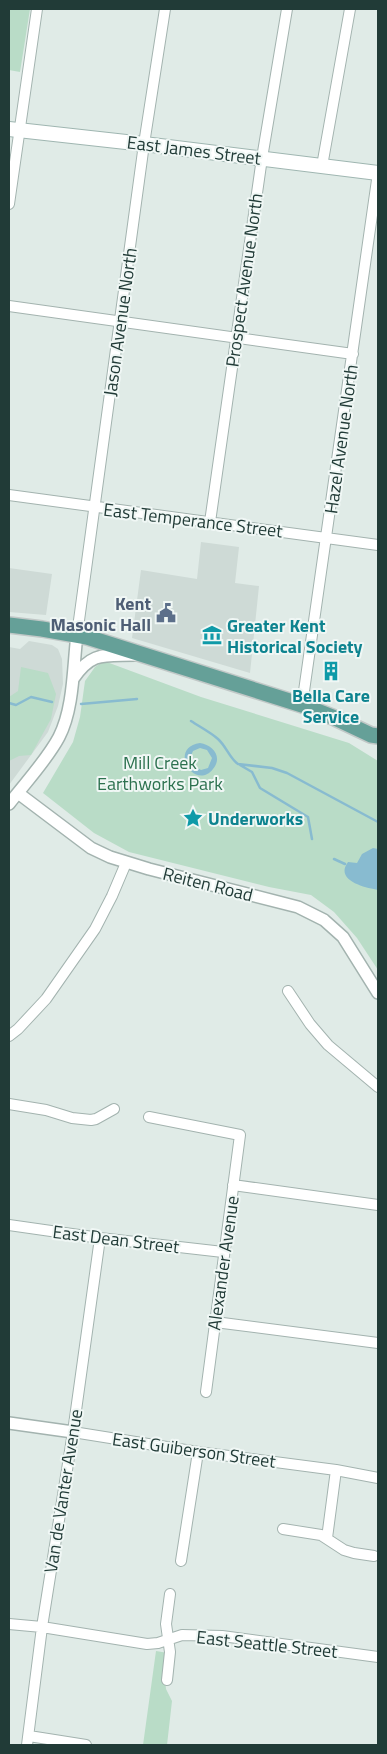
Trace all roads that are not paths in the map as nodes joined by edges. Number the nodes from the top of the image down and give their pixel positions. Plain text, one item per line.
1 (37, 9) edge
2 (165, 9) edge
3 (287, 9) edge
4 (350, 9) edge
5 (14, 129) edge
6 (144, 144) junction
7 (262, 158) junction
8 (322, 166) junction
9 (378, 173) edge
10 (9, 204) edge
11 (9, 306) edge
12 (120, 322) junction
13 (235, 338) junction
14 (353, 354) junction
15 (9, 495) edge
16 (93, 507) junction
17 (210, 522) junction
18 (327, 538) junction
19 (378, 545) edge
20 (9, 625) edge
21 (77, 635) junction
22 (148, 655) junction
23 (72, 680) junction
24 (302, 705) junction
25 (376, 736) edge
26 (18, 793) junction
27 (9, 804) edge
28 (126, 863) junction
29 (288, 991) dead end
30 (378, 993) edge
31 (9, 1036) edge
32 (378, 1087) edge
33 (9, 1104) edge
34 (114, 1109) dead end
35 (149, 1117) dead end
36 (233, 1185) junction
37 (378, 1205) edge
38 (9, 1225) edge
39 (100, 1238) junction
40 (223, 1252) junction
41 (215, 1322) junction
42 (378, 1343) edge
43 (206, 1392) dead end
44 (9, 1423) edge
45 (72, 1432) junction
46 (198, 1452) junction
47 (336, 1470) junction
48 (378, 1478) edge
49 (283, 1529) dead end
50 (327, 1538) junction
51 (374, 1556) dead end
52 (181, 1561) dead end
53 (170, 1594) dead end
54 (9, 1624) edge
55 (42, 1627) junction
56 (168, 1640) junction
57 (378, 1657) edge
58 (167, 1680) dead end
59 (28, 1741) edge
60 (86, 1745) edge

1 - 5 street
2 - 6 street, Jason Avenue North
3 - 7 street, Prospect Avenue North
4 - 8 street
5 - 6 main road, East James Street
5 - 10 street
6 - 7 main road, East James Street
6 - 12 street, Jason Avenue North
7 - 8 main road, East James Street
7 - 13 street, Prospect Avenue North
8 - 9 main road, East James Street
9 - 14 street, Hazel Avenue North
11 - 12 street
12 - 13 street
12 - 16 street, Jason Avenue North
13 - 14 street
13 - 17 street, Prospect Avenue North
14 - 18 street, Hazel Avenue North
15 - 16 street, East Temperance Street
16 - 17 street, East Temperance Street
16 - 21 street, Jason Avenue North
17 - 18 street, East Temperance Street
18 - 19 street, East Temperance Street
18 - 24 street, Hazel Avenue North
20 - 21 main road
21 - 22 main road
21 - 23 street
22 - 23 street
22 - 24 main road
23 - 26 street
24 - 25 main road
26 - 27 street
26 - 28 street, Reiten Road
28 - 30 street, Reiten Road
28 - 31 street
29 - 32 street
33 - 34 street
35 - 36 street, Alexander Avenue
36 - 37 street
36 - 40 street, Alexander Avenue
38 - 39 street, East Dean Street
39 - 40 street, East Dean Street
39 - 45 street, Van de Vanter Avenue
40 - 41 street, Alexander Avenue
41 - 42 street
41 - 43 street, Alexander Avenue
44 - 45 street, East Guiberson Street
45 - 46 street, East Guiberson Street
45 - 55 street, Van de Vanter Avenue
46 - 47 street, East Guiberson Street
46 - 52 street
47 - 48 street, East Guiberson Street
47 - 50 street
49 - 50 street
50 - 51 street
53 - 56 street
54 - 55 street, East Seattle Street
55 - 56 street, East Seattle Street
55 - 59 street, Van de Vanter Avenue
56 - 57 street, East Seattle Street
56 - 58 street
59 - 60 street

